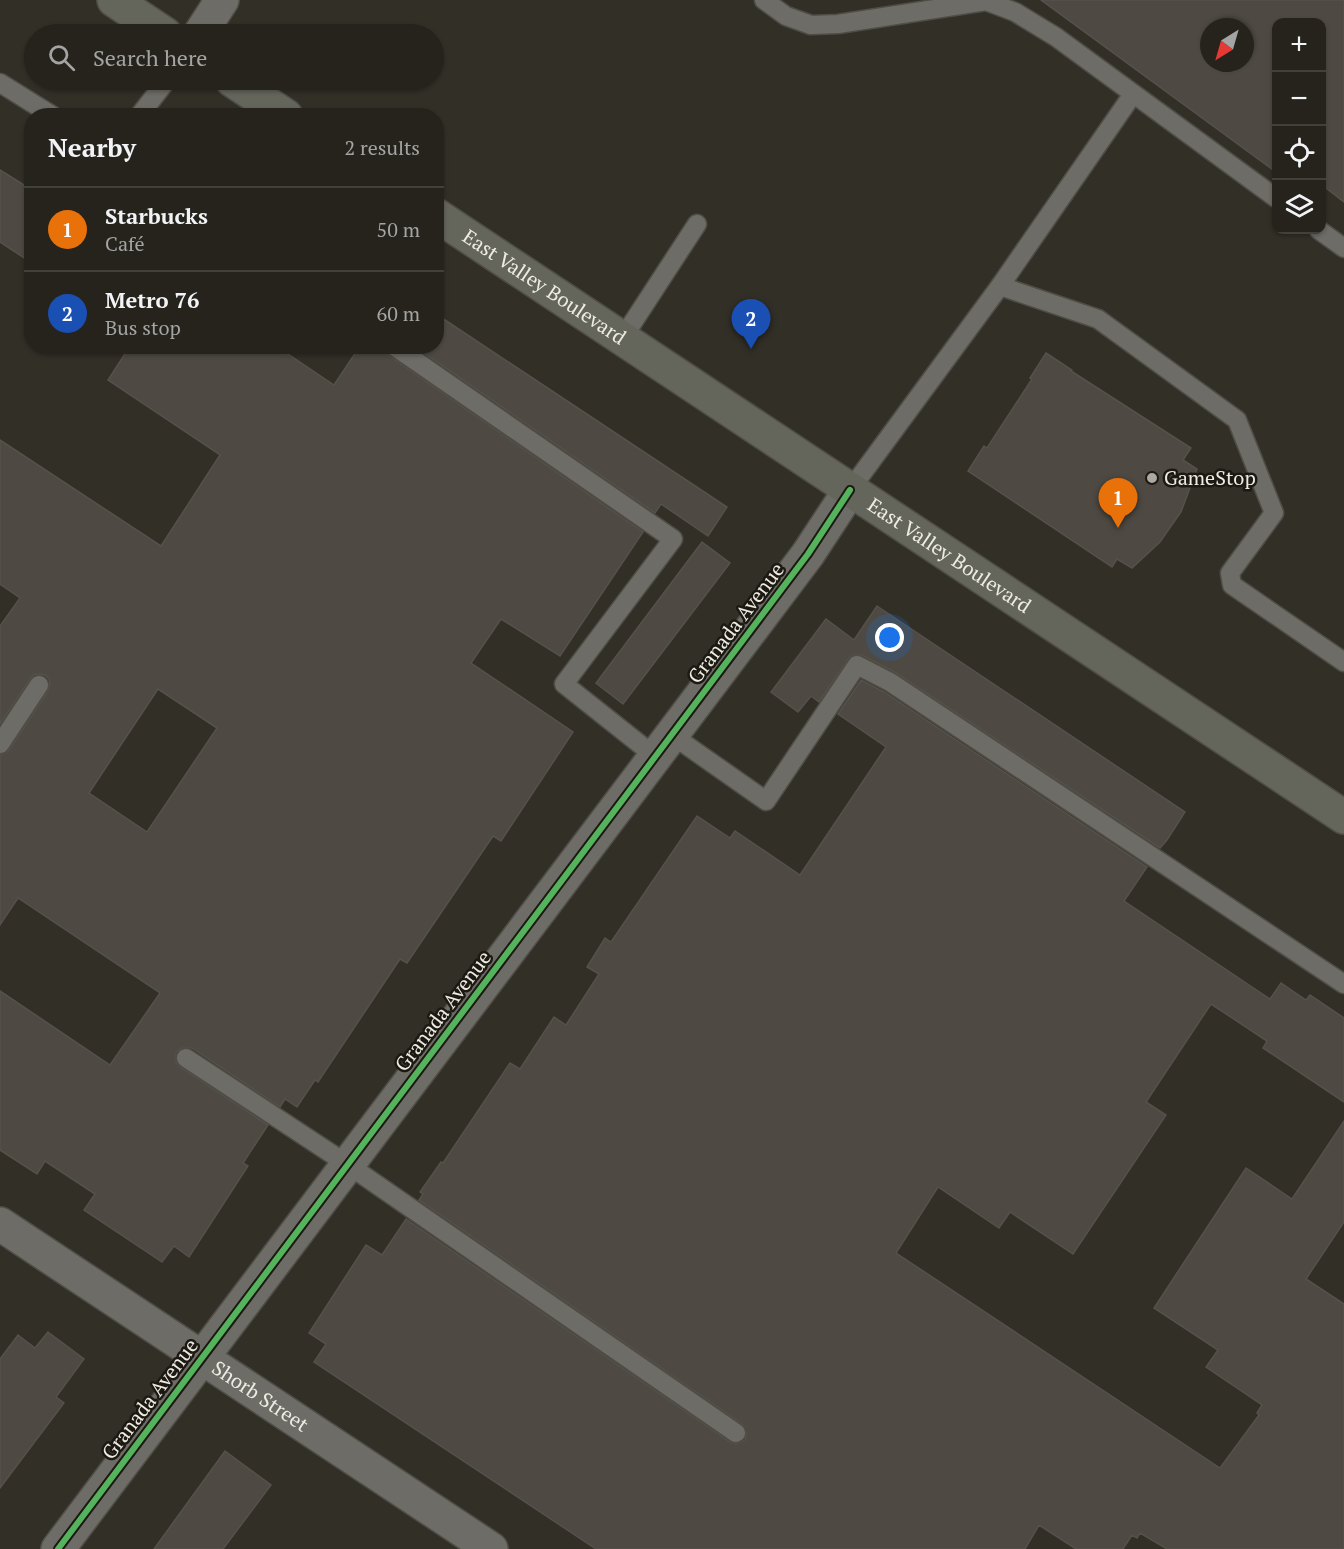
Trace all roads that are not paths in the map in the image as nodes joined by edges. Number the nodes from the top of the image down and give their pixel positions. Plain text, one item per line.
1 (114, 0) edge
2 (222, 0) edge
3 (764, 0) edge
4 (150, 24) edge
5 (206, 24) edge
6 (0, 83) edge
7 (159, 90) edge
8 (247, 90) edge
9 (1133, 94) junction
10 (40, 108) edge
11 (145, 108) edge
12 (274, 108) edge
13 (1272, 195) edge
14 (444, 220) edge
15 (697, 225) dead end
16 (1325, 234) edge
17 (1344, 248) edge
18 (1000, 286) junction
19 (622, 339) junction
20 (406, 354) edge
21 (850, 490) junction
22 (1344, 662) edge
23 (39, 685) dead end
24 (0, 744) edge
25 (664, 746) junction
26 (1344, 817) edge
27 (1344, 984) edge
28 (186, 1058) dead end
29 (347, 1164) junction
30 (0, 1224) edge
31 (202, 1358) junction
32 (736, 1433) dead end
33 (58, 1549) edge
34 (490, 1549) edge

1 - 4 main road
2 - 5 street
3 - 9 lane
6 - 10 lane
7 - 11 lane
8 - 12 main road
9 - 13 lane
9 - 18 lane
14 - 19 main road, East Valley Boulevard
15 - 19 lane
16 - 17 lane
18 - 21 lane
18 - 22 lane
19 - 21 main road, East Valley Boulevard
20 - 25 lane
21 - 25 street, Granada Avenue
21 - 26 main road, East Valley Boulevard
23 - 24 lane
25 - 27 lane
25 - 29 street, Granada Avenue
28 - 29 lane
29 - 31 street, Granada Avenue
29 - 32 lane
30 - 31 street, Shorb Street
31 - 33 street, Granada Avenue
31 - 34 street, Shorb Street

